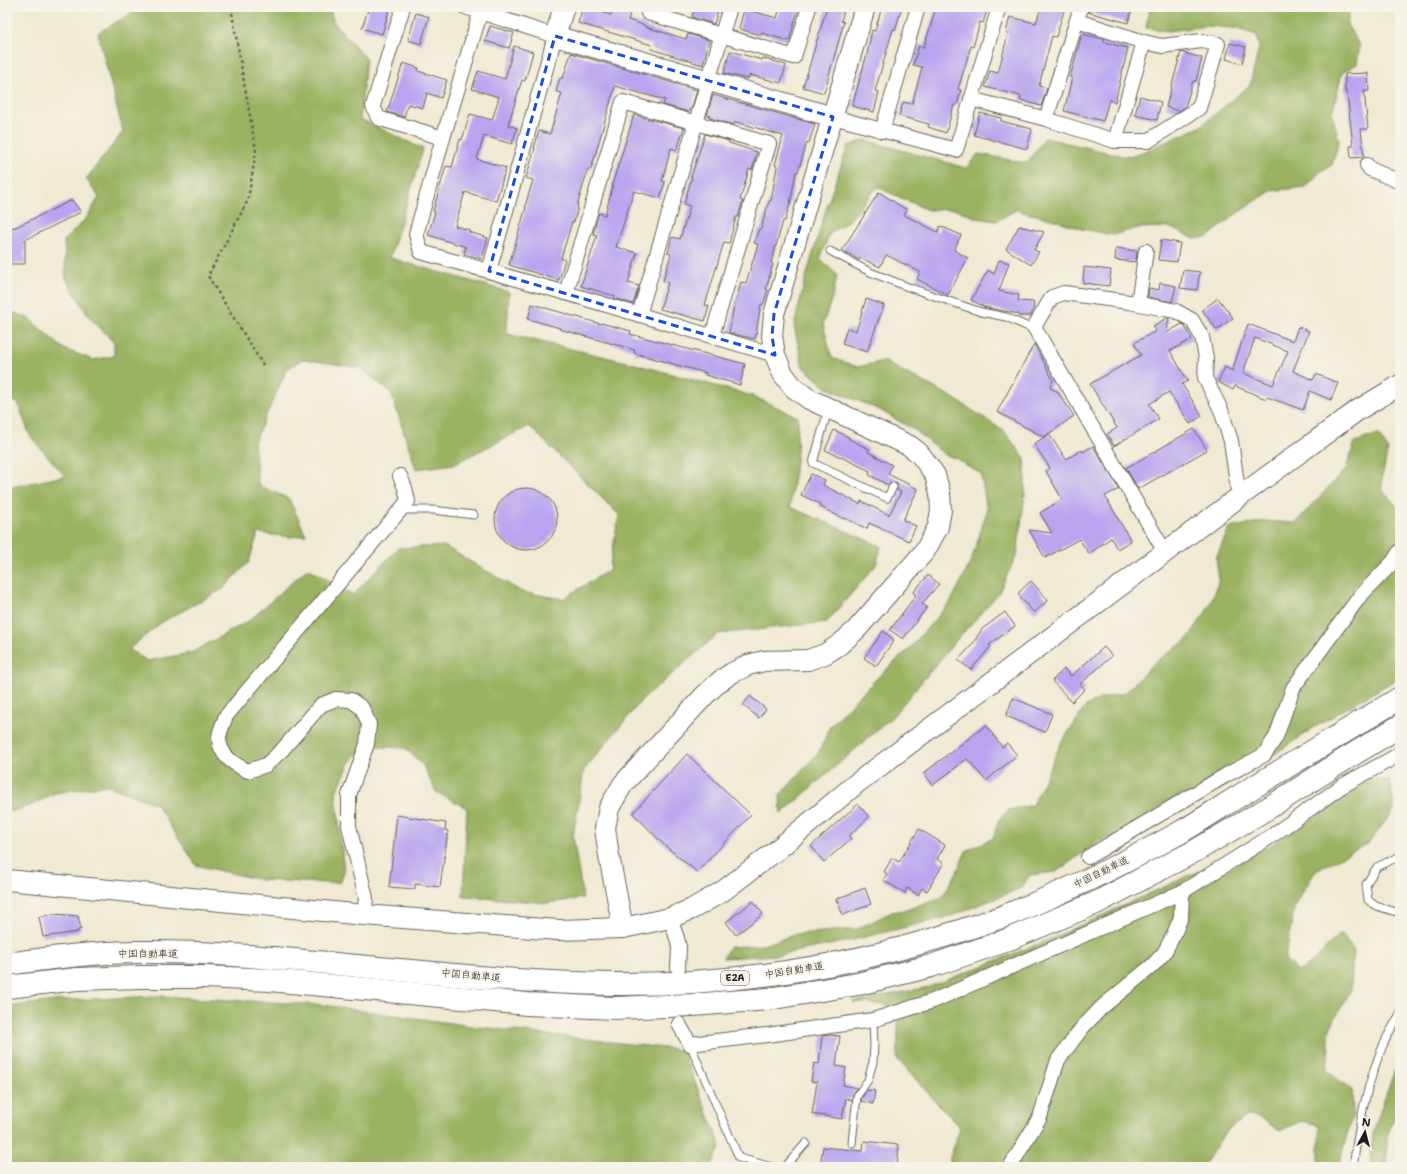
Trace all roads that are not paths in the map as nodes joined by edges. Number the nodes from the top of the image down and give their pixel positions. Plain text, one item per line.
1 (403, 7) edge
2 (465, 7) edge
3 (564, 7) edge
4 (650, 7) edge
5 (730, 7) edge
6 (810, 7) edge
7 (865, 7) edge
8 (918, 7) edge
9 (999, 7) edge
10 (1081, 7) edge
11 (482, 9) edge
12 (1077, 21) junction
13 (722, 35) junction
14 (555, 36) junction
15 (1144, 42) junction
16 (708, 81) junction
17 (971, 99) junction
18 (832, 117) junction
19 (1046, 119) junction
20 (696, 124) junction
21 (882, 131) junction
22 (443, 138) junction
23 (1116, 141) junction
24 (1367, 165) dead end
25 (1400, 182) edge
26 (830, 250) dead end
27 (1146, 251) dead end
28 (489, 271) junction
29 (566, 293) junction
30 (1138, 303) junction
31 (639, 315) junction
32 (1036, 330) junction
33 (712, 336) junction
34 (775, 356) junction
35 (1400, 385) edge
36 (828, 408) junction
37 (400, 476) dead end
38 (893, 487) dead end
39 (1239, 497) junction
40 (400, 510) junction
41 (474, 515) dead end
42 (1400, 551) edge
43 (1165, 552) junction
44 (1400, 698) edge
45 (1400, 726) edge
46 (1400, 754) edge
47 (1400, 856) edge
48 (1088, 857) dead end
49 (7, 880) edge
50 (1182, 892) junction
51 (1400, 914) edge
52 (364, 915) junction
53 (670, 918) junction
54 (623, 928) junction
55 (7, 964) edge
56 (678, 968) dead end
57 (7, 987) edge
58 (1400, 1014) edge
59 (873, 1020) junction
60 (680, 1024) dead end
61 (690, 1044) junction
62 (806, 1143) dead end
63 (852, 1143) dead end
64 (772, 1167) edge
65 (785, 1167) edge
66 (1010, 1167) edge
67 (1353, 1167) edge

1 - 22 street
2 - 11 street
3 - 14 street
4 - 13 street
5 - 13 street
6 - 13 street
7 - 18 street
8 - 21 street
9 - 17 street
10 - 12 street
11 - 14 street
11 - 22 street
12 - 15 street
12 - 19 street
13 - 16 street
14 - 16 street
14 - 28 street
15 - 23 street
15 - 23 street
16 - 18 street
16 - 20 street
17 - 19 street
17 - 21 street
18 - 21 street
18 - 34 street
19 - 23 street
20 - 29 street
20 - 31 street
20 - 33 street
22 - 28 street
24 - 25 street
26 - 32 lane
27 - 30 street
28 - 29 street
29 - 31 street
30 - 32 street
30 - 39 street
31 - 33 street
32 - 43 street
33 - 34 street
34 - 36 street
35 - 39 street
36 - 38 lane
36 - 54 street
37 - 40 street
39 - 43 street
40 - 41 lane
40 - 52 street
42 - 48 street
43 - 53 street
44 - 55 highway, 中国自動車道 / E2A
45 - 57 highway
46 - 50 street
47 - 51 lane
49 - 52 street
50 - 59 street
50 - 66 street
52 - 54 street
53 - 54 street
53 - 56 street
58 - 67 lane
59 - 61 street
59 - 63 lane
60 - 61 street
61 - 64 lane
62 - 65 lane

